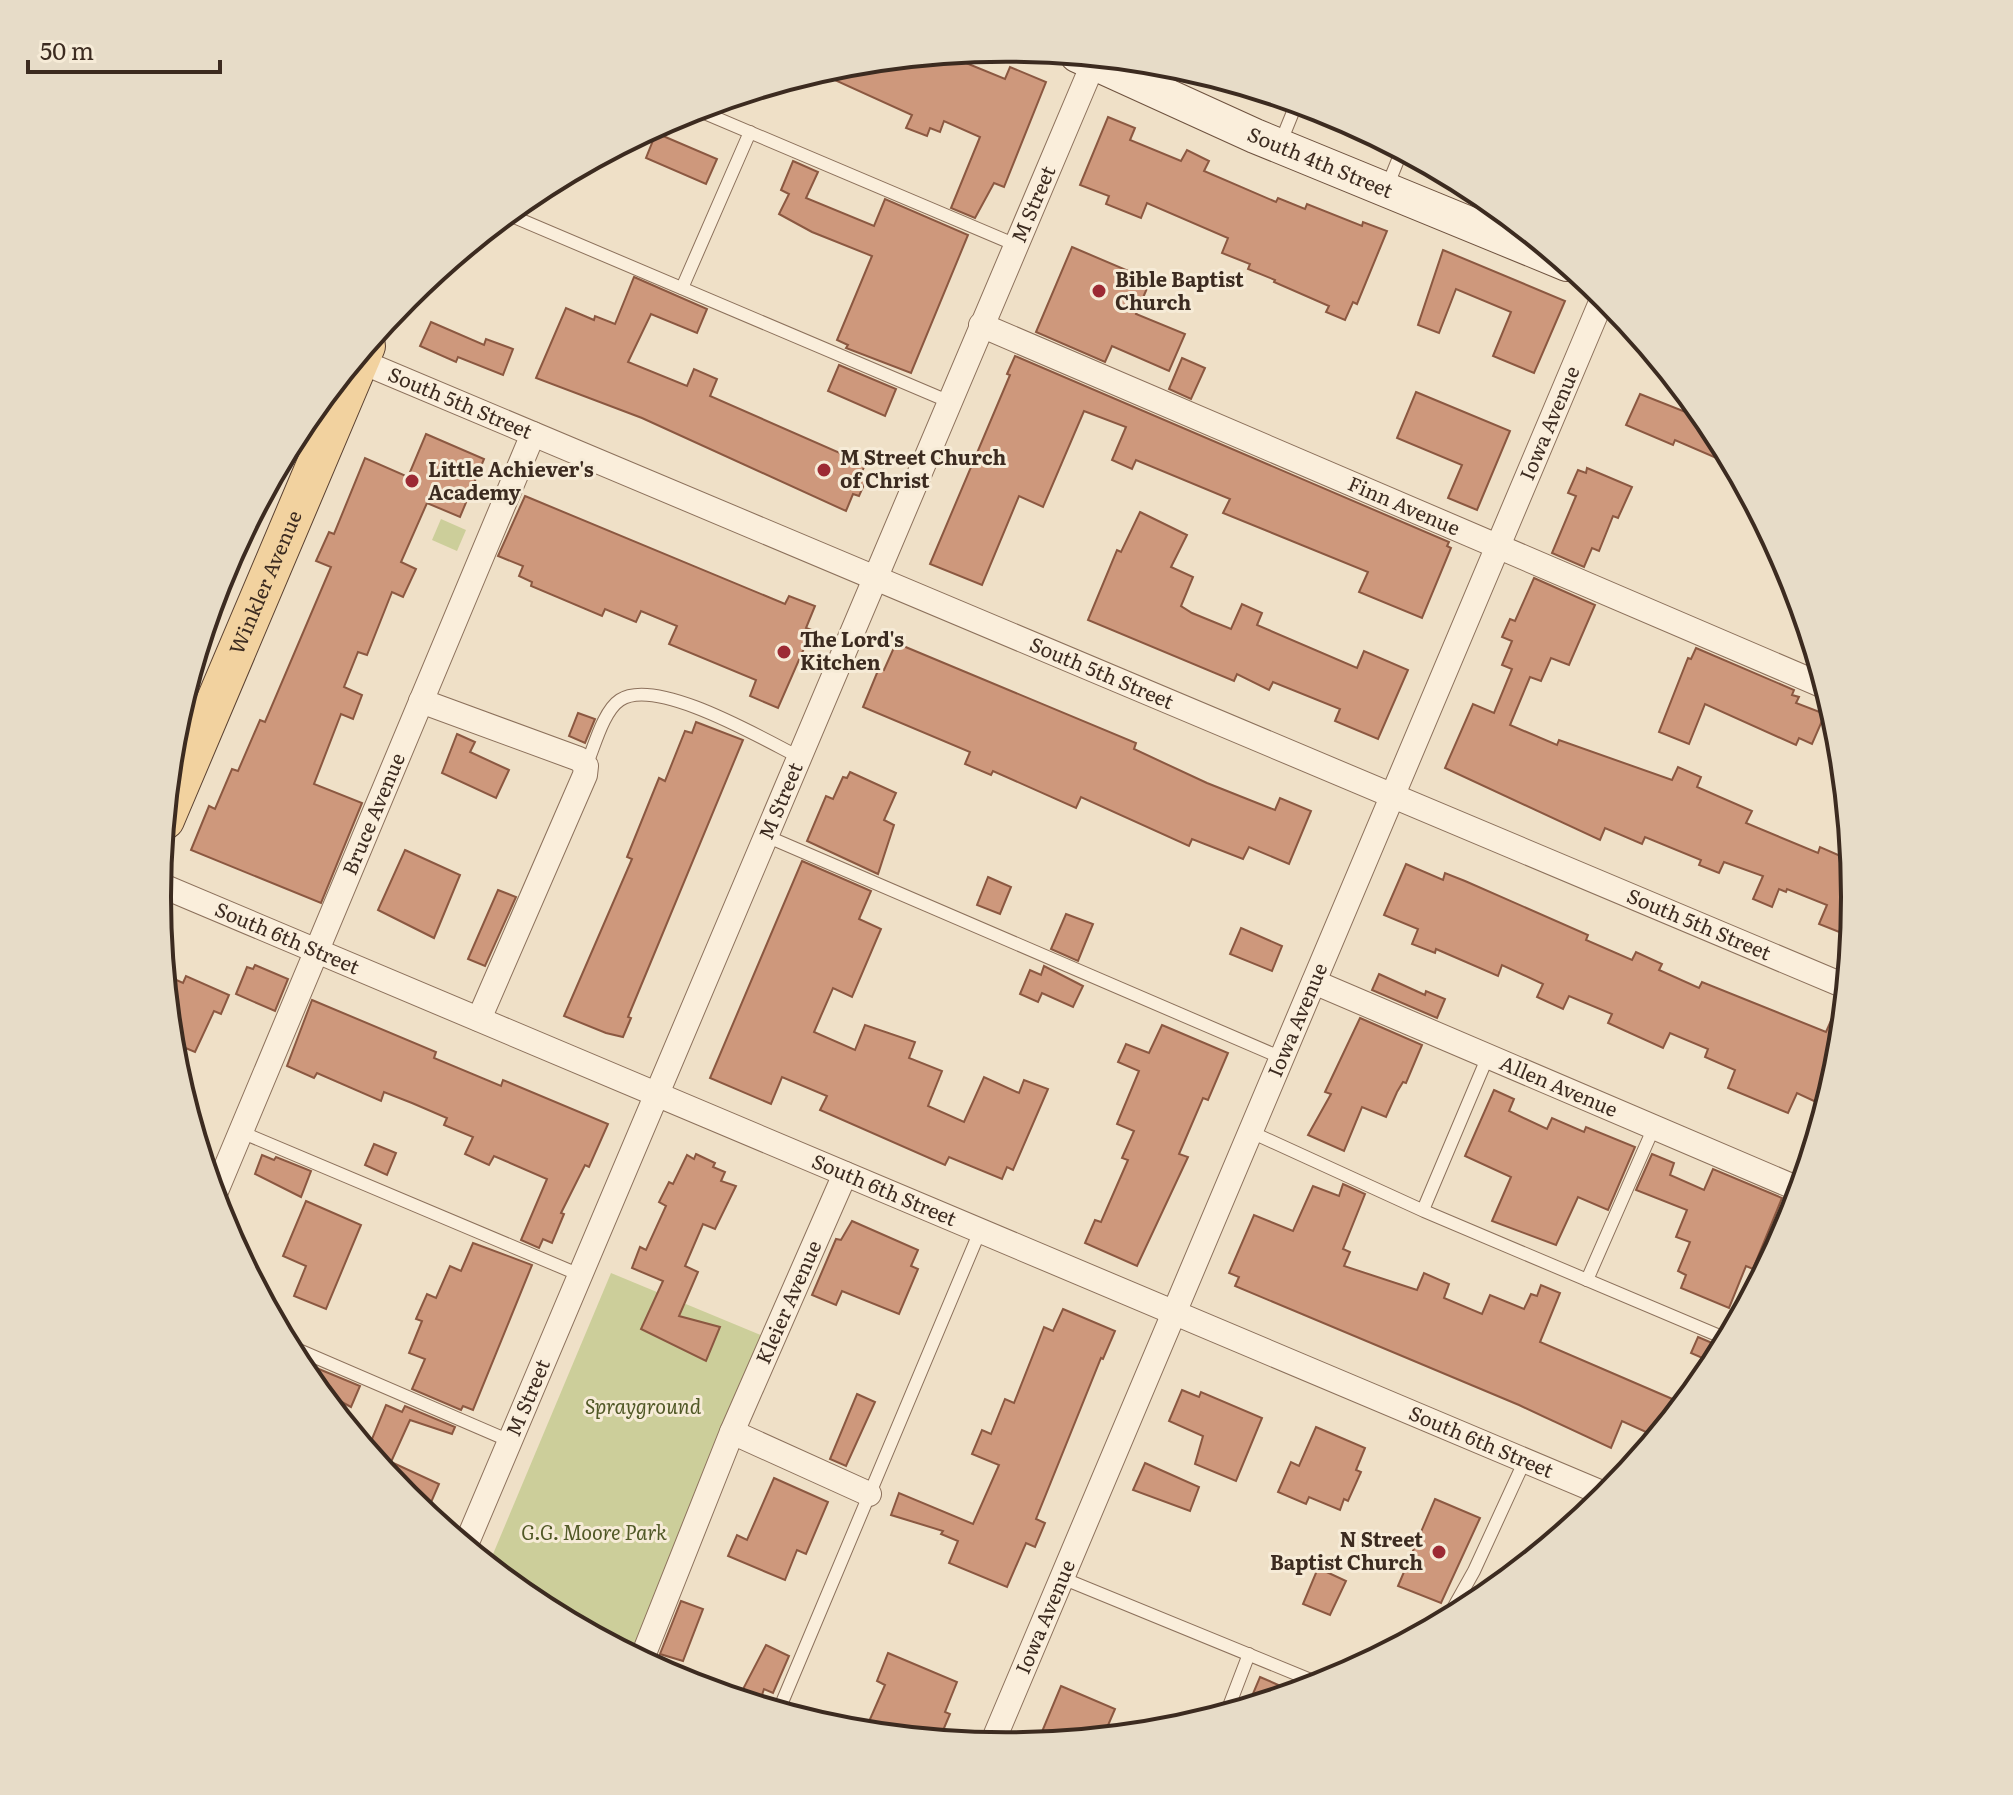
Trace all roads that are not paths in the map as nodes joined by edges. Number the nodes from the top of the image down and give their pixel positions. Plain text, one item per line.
1 (1086, 66) edge
2 (1112, 69) edge
3 (1293, 113) edge
4 (712, 116) edge
5 (750, 132) junction
6 (1279, 146) junction
7 (1398, 160) edge
8 (1386, 190) junction
9 (520, 219) edge
10 (1016, 245) junction
11 (1534, 251) edge
12 (682, 288) junction
13 (1598, 308) edge
14 (981, 325) junction
15 (368, 359) edge
16 (348, 385) edge
17 (950, 402) junction
18 (533, 434) junction
19 (1496, 543) junction
20 (875, 577) junction
21 (1814, 682) edge
22 (421, 701) junction
23 (799, 757) junction
24 (586, 766) junction
25 (178, 789) edge
26 (1393, 797) junction
27 (766, 836) junction
28 (171, 889) edge
29 (316, 949) junction
30 (1314, 982) junction
31 (1837, 983) edge
32 (479, 1019) junction
33 (1488, 1056) junction
34 (1282, 1058) junction
35 (657, 1095) junction
36 (1654, 1127) junction
37 (241, 1132) junction
38 (1251, 1132) junction
39 (845, 1174) junction
40 (221, 1180) edge
41 (1790, 1185) edge
42 (1423, 1210) junction
43 (980, 1231) junction
44 (580, 1275) junction
45 (1587, 1280) junction
46 (1175, 1311) junction
47 (1718, 1335) edge
48 (307, 1354) edge
49 (732, 1432) junction
50 (510, 1441) junction
51 (1525, 1460) junction
52 (1595, 1490) edge
53 (869, 1494) junction
54 (469, 1537) edge
55 (1062, 1578) junction
56 (1458, 1600) edge
57 (645, 1651) edge
58 (1249, 1654) junction
59 (1305, 1677) edge
60 (782, 1703) edge
61 (1230, 1703) edge
62 (997, 1733) edge

1 - 10 street, M Street
2 - 6 main road, South 4th Street
3 - 6 lane
4 - 5 lane
5 - 10 lane
5 - 12 lane
6 - 8 main road, South 4th Street
7 - 8 lane
8 - 11 main road, South 4th Street
9 - 12 lane
10 - 14 street, M Street
12 - 17 lane
13 - 19 street, Iowa Avenue
14 - 17 street, M Street
14 - 19 street, Finn Avenue
15 - 18 street, South 5th Street
16 - 25 main road, Winkler Avenue
17 - 20 street, M Street
18 - 20 street, South 5th Street
18 - 22 street, Bruce Avenue
19 - 21 street, Finn Avenue
19 - 26 street, Iowa Avenue
20 - 23 street, M Street
20 - 26 street, South 5th Street
22 - 24 street
22 - 29 street, Bruce Avenue
23 - 24 lane
23 - 27 street, M Street
24 - 32 street
26 - 30 street, Iowa Avenue
26 - 31 street, South 5th Street
27 - 34 lane
27 - 35 street, M Street
28 - 29 street, South 6th Street
29 - 32 street, South 6th Street
29 - 37 street, Bruce Avenue
30 - 33 street, Allen Avenue
30 - 34 street, Iowa Avenue
32 - 35 street, South 6th Street
33 - 36 street, Allen Avenue
33 - 42 lane
34 - 38 street, Iowa Avenue
35 - 39 street, South 6th Street
35 - 44 street, M Street
36 - 41 street, Allen Avenue
36 - 45 lane
37 - 40 street, Bruce Avenue
37 - 44 lane
38 - 42 lane
38 - 46 street, Iowa Avenue
39 - 43 street, South 6th Street
39 - 49 street, Kleier Avenue
42 - 45 lane
43 - 46 street, South 6th Street
43 - 53 lane
44 - 50 street, M Street
45 - 47 lane
46 - 51 street, South 6th Street
46 - 55 street, Iowa Avenue
48 - 50 lane
49 - 53 street
49 - 57 street, Kleier Avenue
50 - 54 street, M Street
51 - 52 street, South 6th Street
51 - 56 lane
53 - 60 lane
55 - 58 lane
55 - 62 street, Iowa Avenue
58 - 59 lane
58 - 61 lane

